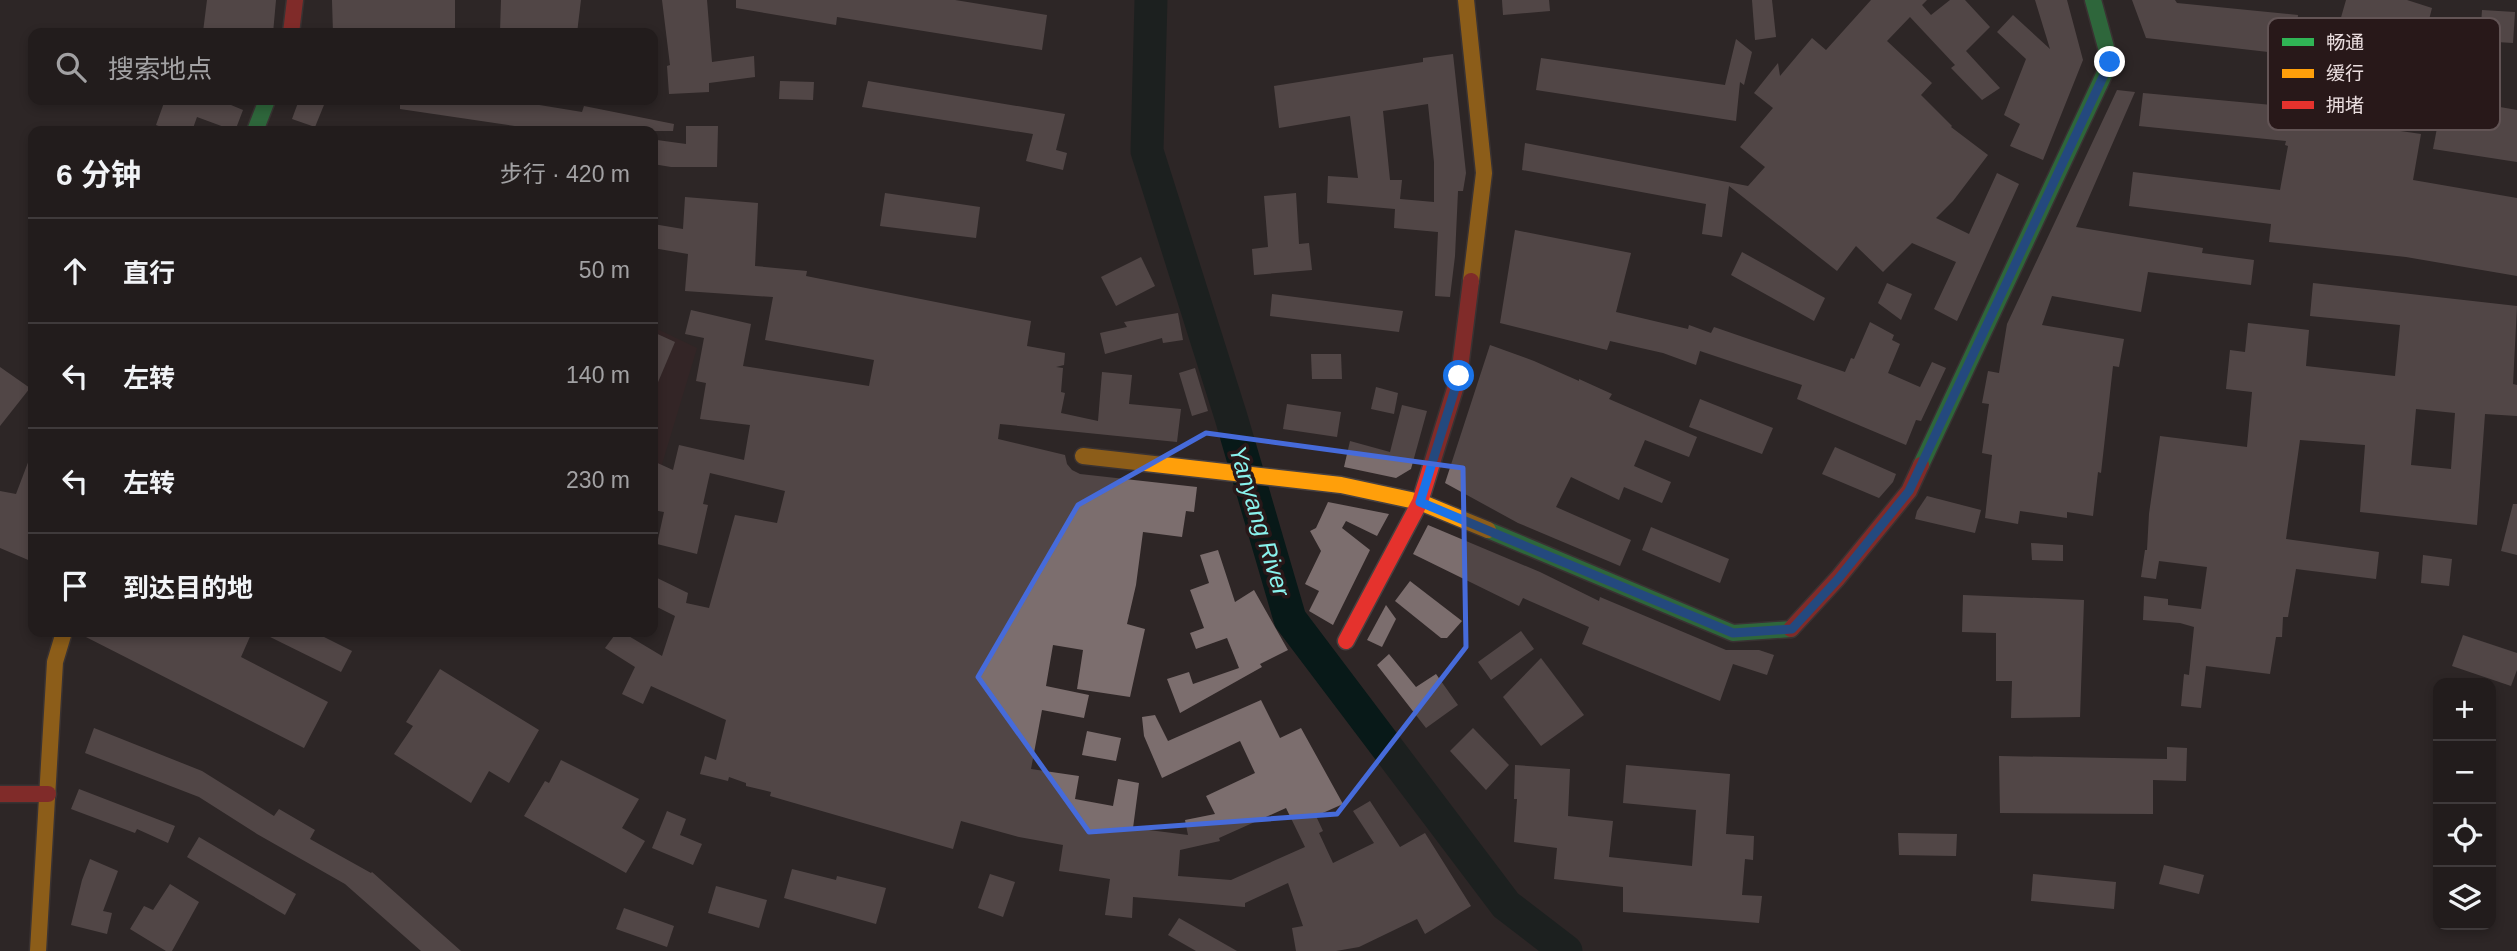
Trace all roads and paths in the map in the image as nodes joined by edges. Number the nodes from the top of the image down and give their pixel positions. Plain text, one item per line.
1 (295, 0) edge
2 (1466, 0) edge
3 (2093, 0) edge
4 (292, 28) edge
5 (265, 105) edge
6 (257, 126) edge
7 (1083, 456) dead end
8 (1420, 502) junction
9 (62, 637) edge
10 (1346, 641) dead end
11 (0, 794) edge
12 (48, 794) junction
13 (38, 951) edge

1 - 4 street
2 - 8 street
3 - 8 street
5 - 6 street
7 - 8 street
8 - 10 street
9 - 12 street
11 - 12 street
12 - 13 street

